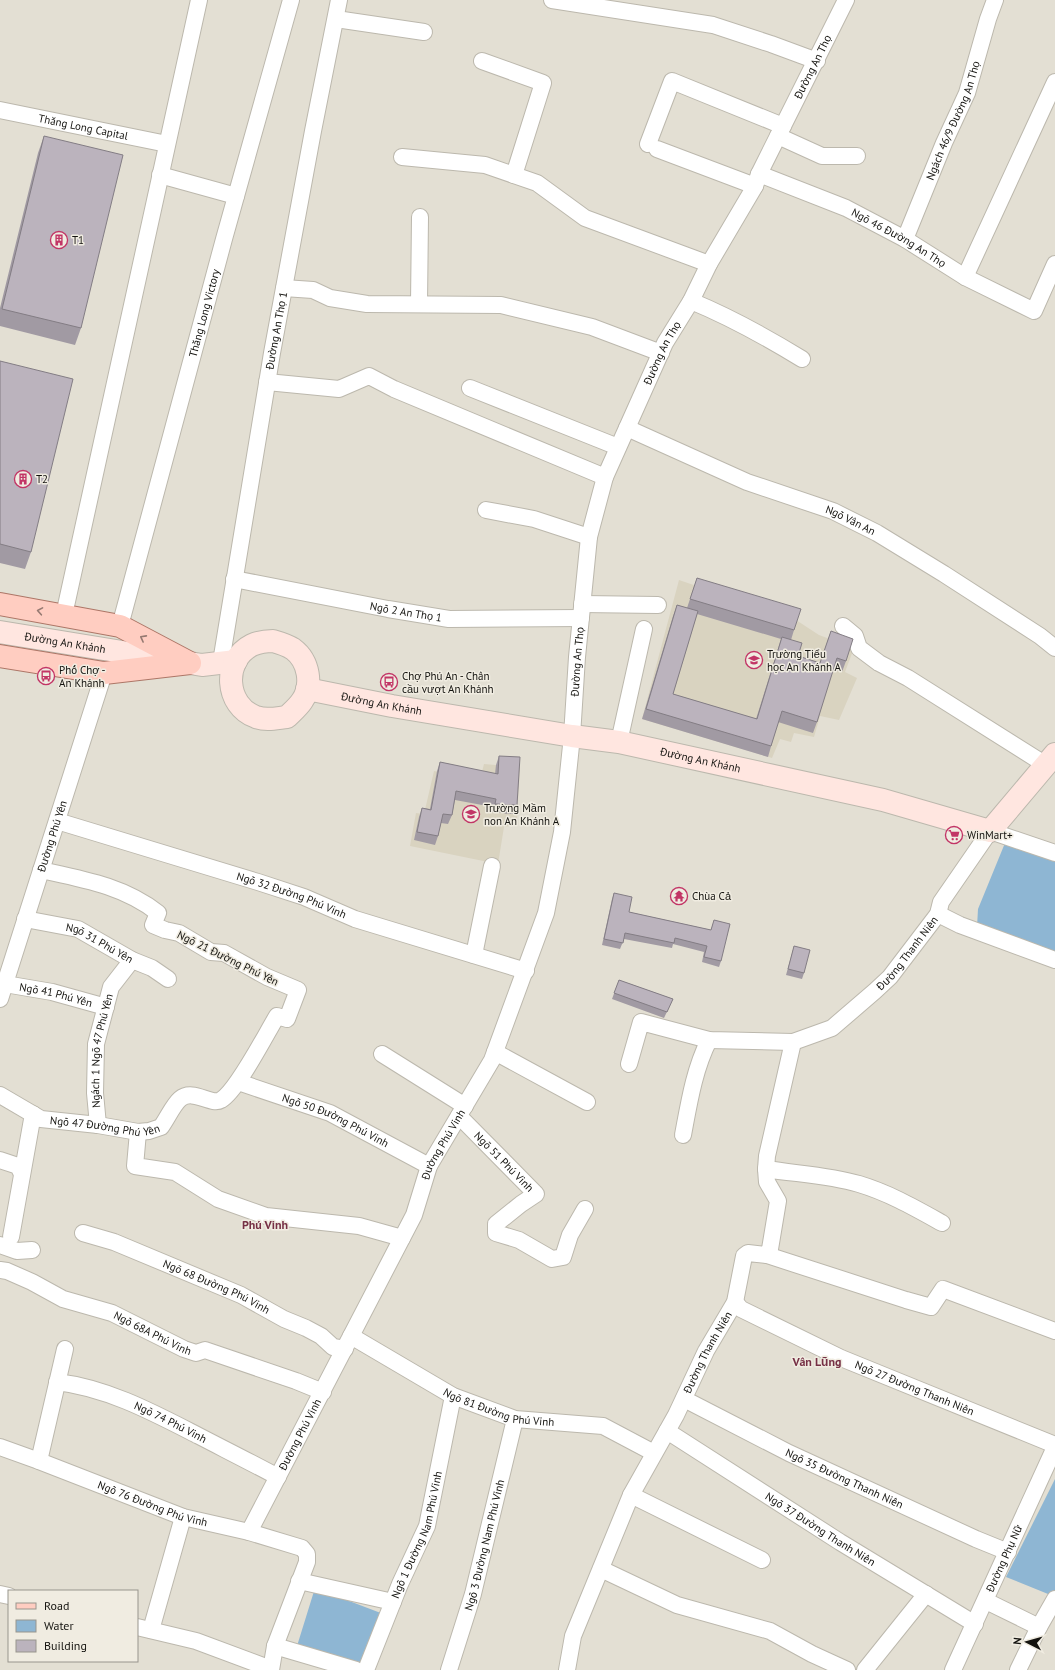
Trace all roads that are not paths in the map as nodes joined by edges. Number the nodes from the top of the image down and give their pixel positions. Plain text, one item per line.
1 (200, 0) edge
2 (291, 0) edge
3 (339, 0) edge
4 (552, 0) edge
5 (846, 0) edge
6 (994, 0) edge
7 (336, 19) junction
8 (424, 32) dead end
9 (816, 60) junction
10 (482, 61) dead end
11 (1055, 82) edge
12 (0, 110) edge
13 (781, 131) junction
14 (167, 144) junction
15 (857, 156) dead end
16 (402, 157) dead end
17 (160, 175) junction
18 (514, 175) junction
19 (757, 180) junction
20 (236, 196) junction
21 (420, 217) dead end
22 (904, 238) junction
23 (709, 264) junction
24 (1055, 264) edge
25 (965, 277) junction
26 (284, 288) junction
27 (691, 301) junction
28 (419, 304) junction
29 (661, 353) junction
30 (802, 359) dead end
31 (267, 382) junction
32 (470, 388) dead end
33 (627, 428) junction
34 (618, 447) junction
35 (605, 477) junction
36 (486, 510) dead end
37 (589, 537) junction
38 (234, 579) junction
39 (0, 604) edge
40 (658, 605) dead end
41 (582, 611) junction
42 (64, 615) junction
43 (120, 626) junction
44 (843, 626) dead end
45 (644, 629) dead end
46 (0, 632) edge
47 (1055, 648) edge
48 (0, 656) edge
49 (212, 663) junction
50 (104, 673) junction
51 (231, 684) junction
52 (307, 689) junction
53 (572, 736) junction
54 (620, 742) junction
55 (1051, 759) edge
56 (57, 821) junction
57 (990, 832) junction
58 (1055, 853) edge
59 (492, 866) dead end
60 (41, 870) junction
61 (938, 914) junction
62 (25, 919) junction
63 (474, 955) junction
64 (132, 960) junction
65 (1055, 960) edge
66 (526, 971) junction
67 (168, 979) dead end
68 (2, 992) edge
69 (106, 1007) junction
70 (709, 1040) junction
71 (793, 1042) junction
72 (495, 1052) junction
73 (382, 1054) dead end
74 (629, 1064) dead end
75 (238, 1082) junction
76 (0, 1096) edge
77 (587, 1102) dead end
78 (462, 1111) junction
79 (33, 1114) junction
80 (98, 1125) junction
81 (138, 1132) junction
82 (683, 1135) dead end
83 (0, 1160) edge
84 (430, 1166) junction
85 (766, 1169) junction
86 (22, 1174) junction
87 (585, 1208) dead end
88 (7, 1216) edge
89 (942, 1223) dead end
90 (83, 1233) dead end
91 (402, 1238) junction
92 (5, 1241) edge
93 (32, 1250) dead end
94 (767, 1255) junction
95 (4, 1271) edge
96 (735, 1302) junction
97 (1055, 1331) edge
98 (348, 1342) junction
99 (65, 1349) dead end
100 (57, 1382) junction
101 (323, 1392) junction
102 (453, 1396) junction
103 (684, 1399) junction
104 (515, 1419) junction
105 (667, 1431) junction
106 (1055, 1446) edge
107 (0, 1447) edge
108 (654, 1453) junction
109 (40, 1461) junction
110 (278, 1477) junction
111 (631, 1495) junction
112 (183, 1517) junction
113 (249, 1532) junction
114 (1008, 1552) junction
115 (762, 1560) dead end
116 (601, 1569) junction
117 (299, 1581) junction
118 (926, 1594) junction
119 (1055, 1600) edge
120 (986, 1601) junction
121 (393, 1602) junction
122 (975, 1624) junction
123 (1039, 1627) junction
124 (144, 1629) edge
125 (275, 1646) junction
126 (271, 1670) edge
127 (356, 1670) edge
128 (366, 1670) edge
129 (449, 1670) edge
130 (567, 1670) edge
131 (847, 1670) edge
132 (865, 1670) edge
133 (954, 1670) edge
134 (1018, 1670) edge

1 - 14 street
2 - 20 street, Thăng Long Victory
3 - 7 street, Đường An Thọ 1
4 - 9 street
5 - 9 street, Đường An Thọ
6 - 22 street, Ngách 46/9 Đường An Thọ
7 - 8 street
7 - 26 street, Đường An Thọ 1
9 - 13 street, Đường An Thọ
10 - 18 street
11 - 25 street
12 - 14 street, Thăng Long Capital
13 - 15 street
13 - 19 street, Đường An Thọ
13 - 19 street, Ngõ 46 Đường An Thọ
14 - 17 street
16 - 18 street
17 - 20 street
17 - 42 street
18 - 23 street
19 - 22 street, Ngõ 46 Đường An Thọ
19 - 23 street, Đường An Thọ
20 - 43 street, Thăng Long Victory
21 - 28 street
22 - 25 street, Ngõ 46 Đường An Thọ
23 - 27 street, Đường An Thọ
24 - 25 street, Ngõ 46 Đường An Thọ
26 - 28 street
26 - 31 street, Đường An Thọ 1
27 - 29 street, Đường An Thọ
27 - 30 street
28 - 29 street
29 - 33 street, Đường An Thọ
31 - 35 street
31 - 38 street, Đường An Thọ 1
32 - 34 street
33 - 34 street, Đường An Thọ
33 - 47 street, Ngõ Vân An
34 - 35 street, Đường An Thọ
35 - 37 street, Đường An Thọ
36 - 37 street
37 - 41 street, Đường An Thọ
38 - 41 street, Ngõ 2 An Thọ 1
38 - 49 street, Đường An Thọ 1
42 -> 39 main road
40 - 41 street, Ngõ 2 An Thọ 1
41 - 53 street, Đường An Thọ
42 - 43 main road
49 -> 43 main road
44 - 55 street
45 - 54 street
46 - 49 street, Đường An Khánh
48 - 50 main road
49 - 50 main road
49 - 51 street, Đường An Khánh
49 - 51 street
49 - 52 street
50 - 56 street, Đường Phú Yên
51 - 52 street
52 - 53 street, Đường An Khánh
53 - 54 street, Đường An Khánh
53 - 66 street, Đường Phú Vinh
54 - 57 street, Đường An Khánh
55 - 57 street
56 - 60 street, Đường Phú Yên
56 - 63 street, Ngõ 32 Đường Phú Vinh
57 - 58 street
57 - 61 street, Đường Thanh Niên
59 - 63 street
60 - 62 street, Đường Phú Yên
60 - 75 street, Ngõ 21 Đường Phú Yên
61 - 65 street
61 - 71 street, Đường Thanh Niên
62 - 64 street, Ngõ 31 Phú Yên
62 - 68 street, Đường Phú Yên
63 - 66 street, Ngõ 32 Đường Phú Vinh
64 - 67 street, Ngõ 31 Phú Yên
64 - 69 street, Ngách 1 Ngõ 47 Phú Yên
66 - 72 street, Đường Phú Vinh
68 - 69 street, Ngõ 41 Phú Yên
69 - 80 street, Ngách 1 Ngõ 47 Phú Yên
70 - 71 street, Đường Thanh Niên
70 - 74 street, Đường Thanh Niên
70 - 82 street
71 - 85 street
72 - 77 street
72 - 78 street, Đường Phú Vinh
73 - 78 street
75 - 81 street, Ngõ 47 Đường Phú Yên
75 - 84 street, Ngõ 50 Đường Phú Vinh
76 - 79 street, Ngõ 47 Đường Phú Yên
78 - 84 street, Đường Phú Vinh
78 - 87 street, Ngõ 51 Phú Vinh
79 - 80 street, Ngõ 47 Đường Phú Yên
79 - 86 street
80 - 81 street, Ngõ 47 Đường Phú Yên
81 - 91 street
83 - 86 street
84 - 91 street, Đường Phú Vinh
85 - 89 street
85 - 94 street
86 - 88 street
88 - 92 street
90 - 98 street, Ngõ 68 Đường Phú Vinh
91 - 98 street, Đường Phú Vinh
92 - 93 street
94 - 96 street, Đường Thanh Niên
94 - 97 street
95 - 101 street, Ngõ 68A Phú Vinh
96 - 103 street, Đường Thanh Niên
96 - 106 street, Ngõ 27 Đường Thanh Niên
98 - 101 street, Đường Phú Vinh
98 - 102 street, Ngõ 81 Đường Phú Vinh
99 - 100 street
100 - 109 street
100 - 110 street, Ngõ 74 Phú Vinh
101 - 110 street, Đường Phú Vinh
102 - 104 street, Ngõ 81 Đường Phú Vinh
102 - 121 street, Ngõ 1 Đường Nam Phú Vinh
103 - 105 street, Đường Thanh Niên
103 - 114 street, Ngõ 35 Đường Thanh Niên
104 - 108 street, Ngõ 81 Đường Phú Vinh
104 - 129 street, Ngõ 3 Đường Nam Phú Vinh
105 - 108 street, Đường Thanh Niên
105 - 118 street, Ngõ 37 Đường Thanh Niên
106 - 114 street, Đường Phụ Nữ
107 - 109 street, Ngõ 76 Đường Phú Vinh
108 - 111 street, Đường Thanh Niên
109 - 112 street, Ngõ 76 Đường Phú Vinh
110 - 113 street, Đường Phú Vinh
111 - 115 street
111 - 116 street, Đường Thanh Niên
112 - 113 street, Ngõ 76 Đường Phú Vinh
112 - 124 street
113 - 117 street, Ngõ 76 Đường Phú Vinh
114 - 120 street, Đường Phụ Nữ
116 - 130 street, Đường Thanh Niên
116 - 131 street
117 - 121 street
117 - 125 street
118 - 122 street, Ngõ 37 Đường Thanh Niên
118 - 132 street
119 - 123 street
120 - 122 street, Đường Phụ Nữ
120 - 123 street
121 - 128 street, Ngõ 1 Đường Nam Phú Vinh
122 - 133 street, Đường Phụ Nữ
123 - 134 street
124 - 126 street
125 - 126 street
125 - 127 street

